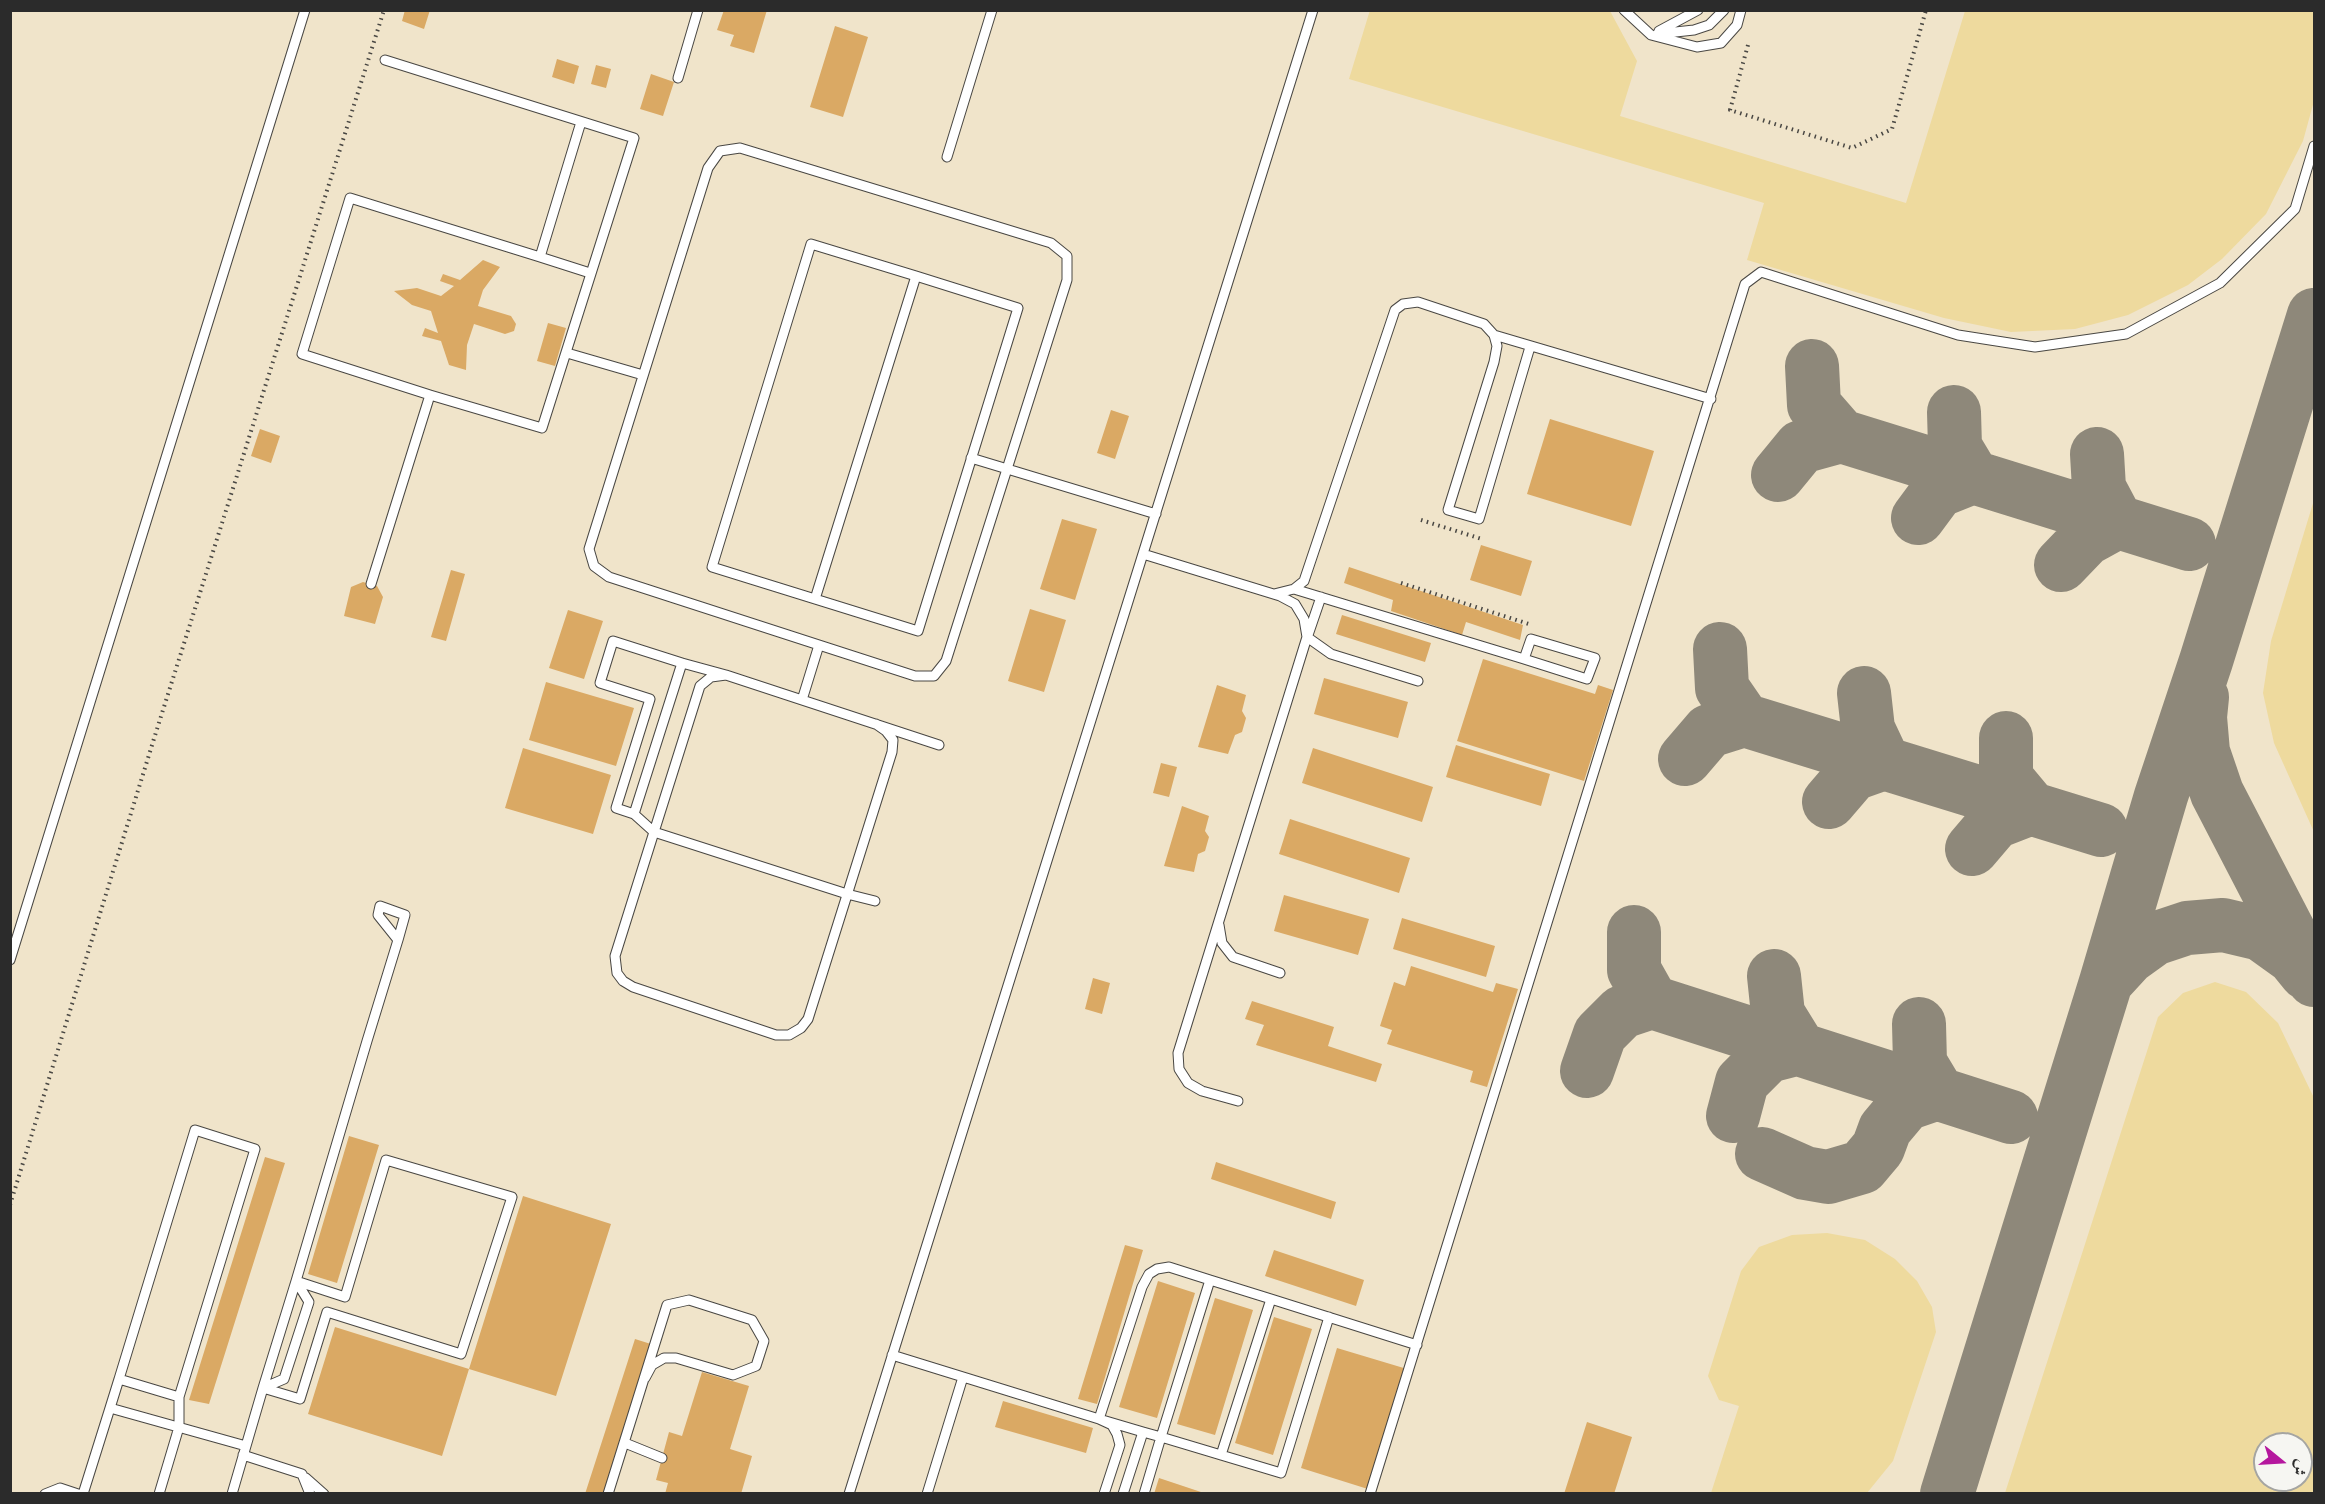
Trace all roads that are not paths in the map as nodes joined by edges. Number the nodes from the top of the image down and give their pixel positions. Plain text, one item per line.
1 (306, 10) edge
2 (698, 10) edge
3 (992, 10) edge
4 (1313, 10) edge
5 (1624, 10) edge
6 (1698, 10) edge
7 (1724, 10) edge
8 (1741, 10) edge
9 (1651, 35) junction
10 (385, 60) dead end
11 (678, 78) dead end
12 (581, 122) junction
13 (2314, 146) edge
14 (947, 157) dead end
15 (540, 256) junction
16 (590, 273) junction
17 (916, 276) junction
18 (1494, 335) junction
19 (1530, 346) junction
20 (567, 353) junction
21 (643, 375) junction
22 (430, 395) junction
23 (1711, 399) junction
24 (971, 458) junction
25 (1007, 469) junction
26 (1156, 514) junction
27 (1143, 554) junction
28 (371, 584) dead end
29 (1294, 589) junction
30 (1274, 594) junction
31 (1320, 597) junction
32 (815, 599) junction
33 (1307, 637) junction
34 (819, 645) junction
35 (1524, 659) junction
36 (682, 663) junction
37 (726, 675) junction
38 (1418, 681) dead end
39 (802, 700) junction
40 (876, 724) junction
41 (939, 745) dead end
42 (634, 814) junction
43 (654, 832) junction
44 (847, 894) junction
45 (875, 901) dead end
46 (1218, 923) junction
47 (398, 940) dead end
48 (10, 960) edge
49 (1280, 973) dead end
50 (1238, 1101) dead end
51 (1210, 1280) junction
52 (296, 1281) junction
53 (1270, 1299) junction
54 (1329, 1317) junction
55 (1417, 1345) junction
56 (892, 1355) junction
57 (963, 1377) junction
58 (645, 1378) junction
59 (119, 1379) junction
60 (263, 1388) junction
61 (179, 1397) junction
62 (110, 1408) junction
63 (1099, 1419) junction
64 (179, 1427) junction
65 (1143, 1432) junction
66 (1161, 1437) junction
67 (625, 1443) junction
68 (245, 1451) junction
69 (1221, 1455) junction
70 (662, 1458) dead end
71 (302, 1474) junction
72 (45, 1494) edge
73 (78, 1494) edge
74 (82, 1494) edge
75 (159, 1494) edge
76 (232, 1494) edge
77 (310, 1494) edge
78 (324, 1494) edge
79 (608, 1494) edge
80 (849, 1494) edge
81 (927, 1494) edge
82 (1104, 1494) edge
83 (1123, 1494) edge
84 (1144, 1494) edge
85 (1370, 1494) edge

1 - 48 lane
2 - 11 lane
3 - 14 lane
4 - 26 lane
5 - 9 lane
6 - 9 lane
7 - 9 lane
8 - 9 lane
10 - 12 lane
12 - 15 lane
12 - 16 lane
13 - 23 lane
15 - 16 lane
15 - 22 lane
16 - 20 lane
17 - 24 lane
17 - 32 lane
17 - 32 lane
18 - 19 lane
18 - 19 lane
18 - 29 lane
19 - 23 lane
20 - 21 lane
20 - 22 lane
21 - 25 lane
21 - 34 lane
22 - 28 lane
23 - 55 lane
24 - 25 lane
24 - 32 lane
25 - 26 lane
25 - 34 lane
26 - 27 lane
27 - 30 lane
27 - 56 lane
29 - 30 lane
29 - 31 lane
30 - 33 lane
31 - 33 lane
31 - 35 lane
33 - 38 lane
33 - 46 lane
34 - 39 lane
35 - 35 lane
36 - 37 lane
36 - 42 lane
36 - 42 lane
37 - 39 lane
37 - 43 lane
39 - 40 lane
40 - 41 lane
40 - 44 lane
42 - 43 lane
43 - 44 lane
43 - 44 lane
44 - 45 lane
46 - 49 lane
46 - 50 lane
47 - 52 lane
51 - 53 lane
51 - 63 lane
51 - 66 lane
52 - 60 lane
52 - 60 lane
52 - 60 lane
53 - 54 lane
53 - 69 lane
54 - 55 lane
54 - 69 lane
55 - 85 lane
56 - 57 lane
56 - 80 lane
57 - 63 lane
57 - 81 lane
58 - 58 lane
58 - 67 lane
59 - 61 lane
59 - 61 lane
59 - 62 lane
60 - 68 lane
61 - 64 lane
62 - 64 lane
62 - 74 lane
63 - 65 lane
63 - 82 lane
64 - 68 lane
64 - 75 lane
65 - 66 lane
65 - 83 lane
66 - 69 lane
66 - 84 lane
67 - 70 lane
67 - 79 lane
68 - 71 lane
68 - 76 lane
71 - 77 lane
71 - 78 lane
72 - 73 lane

